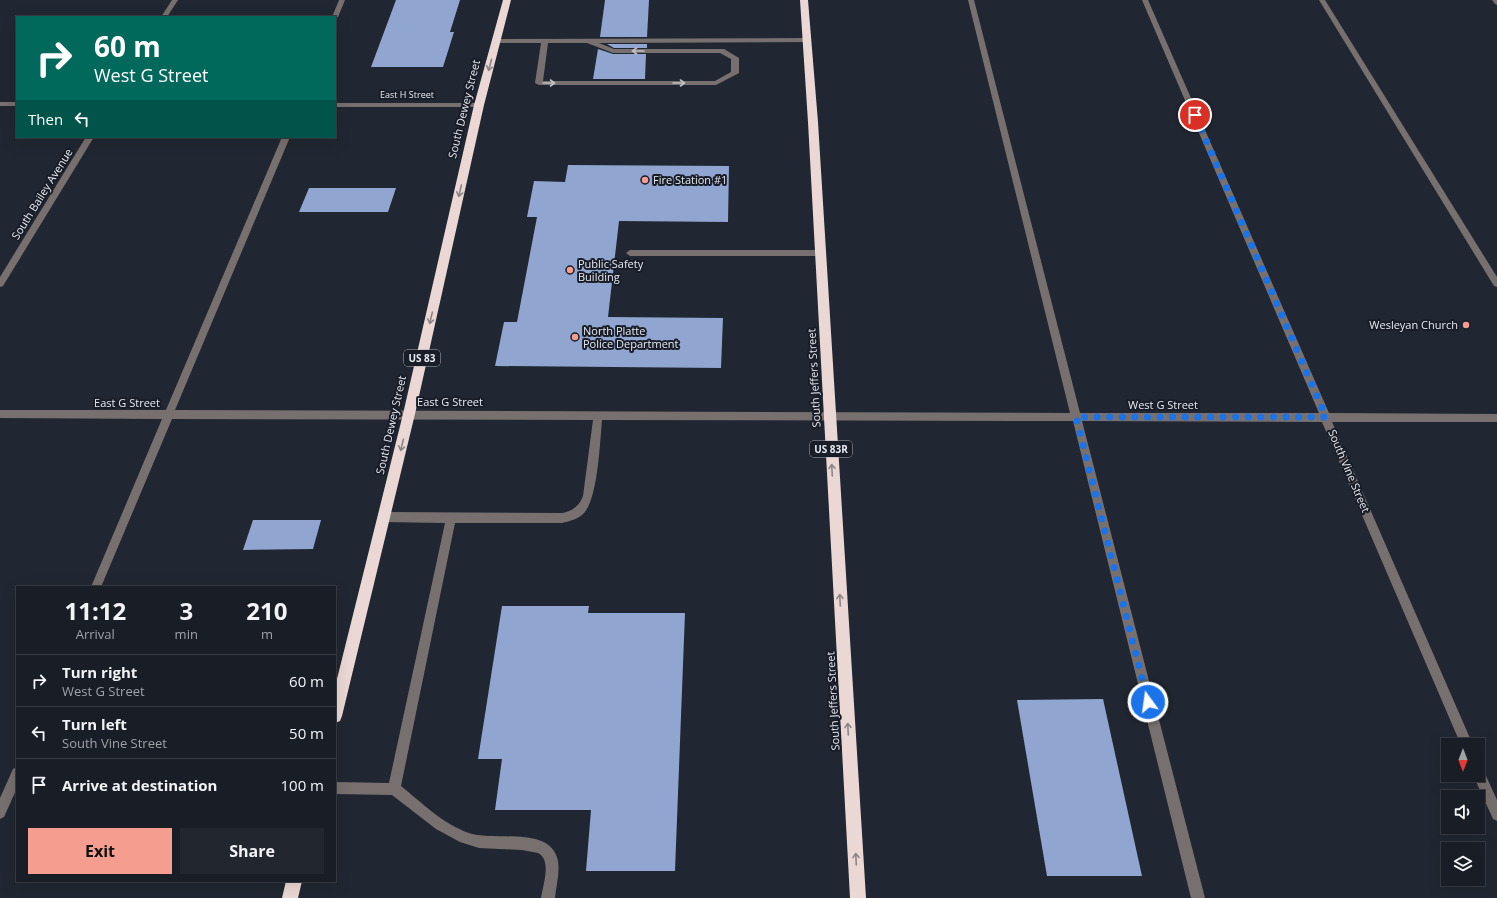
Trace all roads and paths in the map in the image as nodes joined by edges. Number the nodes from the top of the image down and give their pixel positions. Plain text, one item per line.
1 (175, 0) edge
2 (342, 0) edge
3 (508, 0) edge
4 (804, 0) edge
5 (971, 0) edge
6 (1145, 0) edge
7 (1322, 0) edge
8 (1495, 0) edge
9 (1497, 3) edge
10 (165, 16) edge
11 (335, 16) edge
12 (806, 40) junction
13 (497, 41) junction
14 (545, 41) junction
15 (589, 41) junction
16 (0, 104) edge
17 (16, 104) edge
18 (336, 105) edge
19 (480, 105) junction
20 (89, 138) edge
21 (286, 138) edge
22 (630, 253) dead end
23 (820, 253) junction
24 (0, 284) edge
25 (1497, 284) edge
26 (0, 414) edge
27 (409, 414) junction
28 (170, 415) junction
29 (598, 415) junction
30 (829, 416) junction
31 (1076, 417) junction
32 (1326, 417) junction
33 (1497, 418) edge
34 (384, 517) junction
35 (451, 518) junction
36 (96, 586) edge
37 (336, 712) edge
38 (1464, 738) edge
39 (16, 775) edge
40 (1483, 782) edge
41 (336, 788) edge
42 (394, 789) junction
43 (0, 813) edge
44 (1497, 815) edge
45 (294, 882) edge
46 (290, 898) edge
47 (548, 898) edge
48 (858, 898) edge
49 (1198, 898) edge

1 - 10 street
2 - 11 street
3 - 13 highway, South Dewey Street / US 83
4 - 12 highway, South Jeffers Street / US 83R
5 - 31 street
6 - 32 street, South Vine Street
7 - 25 street
8 - 9 street
12 - 15 street
12 - 23 highway, South Jeffers Street / US 83R
13 - 14 street
13 -> 19 highway, South Dewey Street / US 83
14 - 15 street
14 -> 15 street
16 - 17 street
18 - 19 street, East H Street
19 -> 27 highway, South Dewey Street / US 83
20 - 24 street, South Bailey Avenue
21 - 28 street
22 - 23 street
23 - 30 highway, South Jeffers Street / US 83R
26 - 28 street, East G Street
27 - 28 street, East G Street
27 - 29 street, East G Street
27 -> 34 highway, South Dewey Street / US 83
28 - 36 street
29 - 30 street, East G Street
29 - 35 street
30 - 31 street, West G Street
48 -> 30 highway, South Jeffers Street / US 83R
31 - 32 street, West G Street
31 - 49 street
32 - 33 street, West G Street
32 - 38 street, South Vine Street
34 - 35 street
34 - 37 highway, South Dewey Street / US 83
35 - 42 street
39 - 43 street
40 - 44 street
41 - 42 street
42 - 47 street
45 - 46 highway

